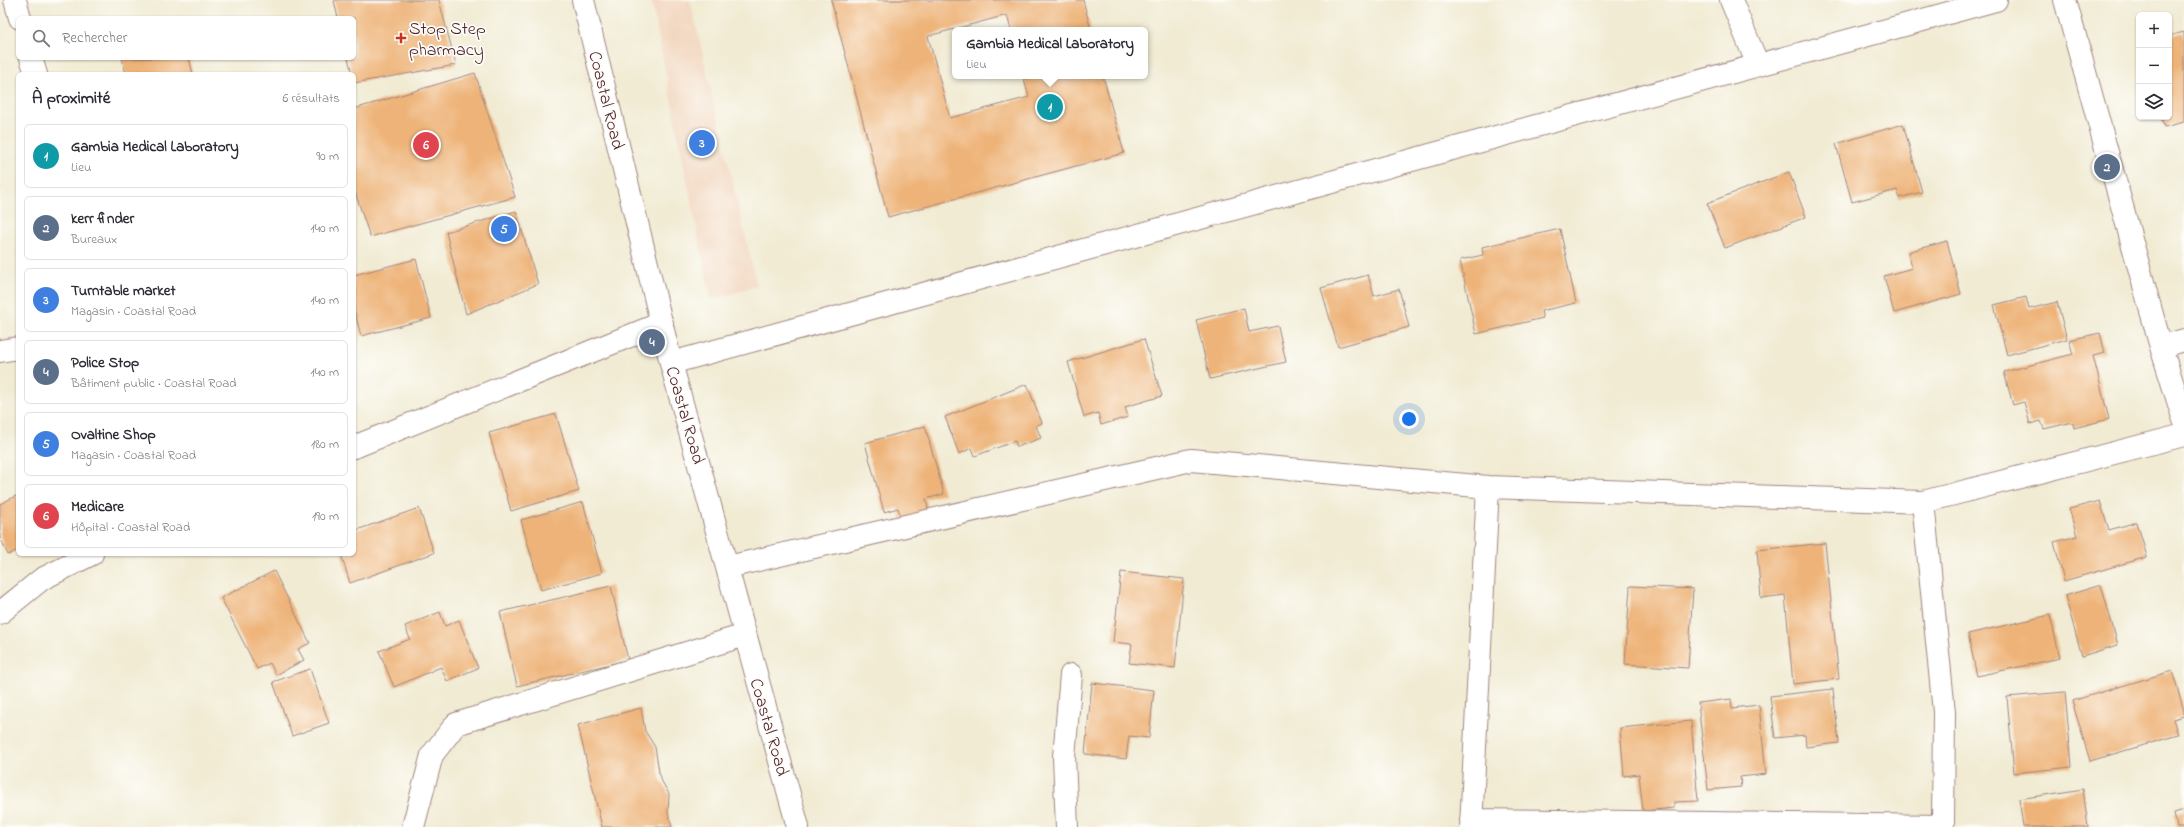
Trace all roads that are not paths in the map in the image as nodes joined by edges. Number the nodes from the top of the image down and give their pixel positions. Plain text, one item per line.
1 (15, 0) edge
2 (583, 0) edge
3 (1731, 0) edge
4 (1996, 0) edge
5 (2066, 0) edge
6 (19, 16) edge
7 (32, 60) edge
8 (1758, 66) junction
9 (35, 72) edge
10 (662, 322) junction
11 (2184, 340) edge
12 (2161, 347) junction
13 (16, 348) edge
14 (0, 351) edge
15 (671, 363) junction
16 (2184, 420) edge
17 (2184, 435) edge
18 (356, 446) edge
19 (1488, 487) junction
20 (1923, 502) junction
21 (88, 556) edge
22 (728, 567) junction
23 (0, 613) edge
24 (744, 635) junction
25 (1071, 675) dead end
26 (1471, 824) edge
27 (414, 827) edge
28 (798, 827) edge
29 (1067, 827) edge
30 (1943, 827) edge

1 - 6 street
2 - 10 street, Coastal Road
3 - 8 street
4 - 8 street
5 - 12 street
7 - 9 street
8 - 15 street
10 - 15 street, Coastal Road
10 - 18 street
11 - 12 street
12 - 16 street
13 - 14 street
15 - 22 street, Coastal Road
17 - 20 street
19 - 20 street
19 - 22 street
19 - 26 street
20 - 30 street
21 - 23 street
22 - 24 street, Coastal Road
24 - 27 street
24 - 28 street, Coastal Road
25 - 29 street
26 - 30 street

